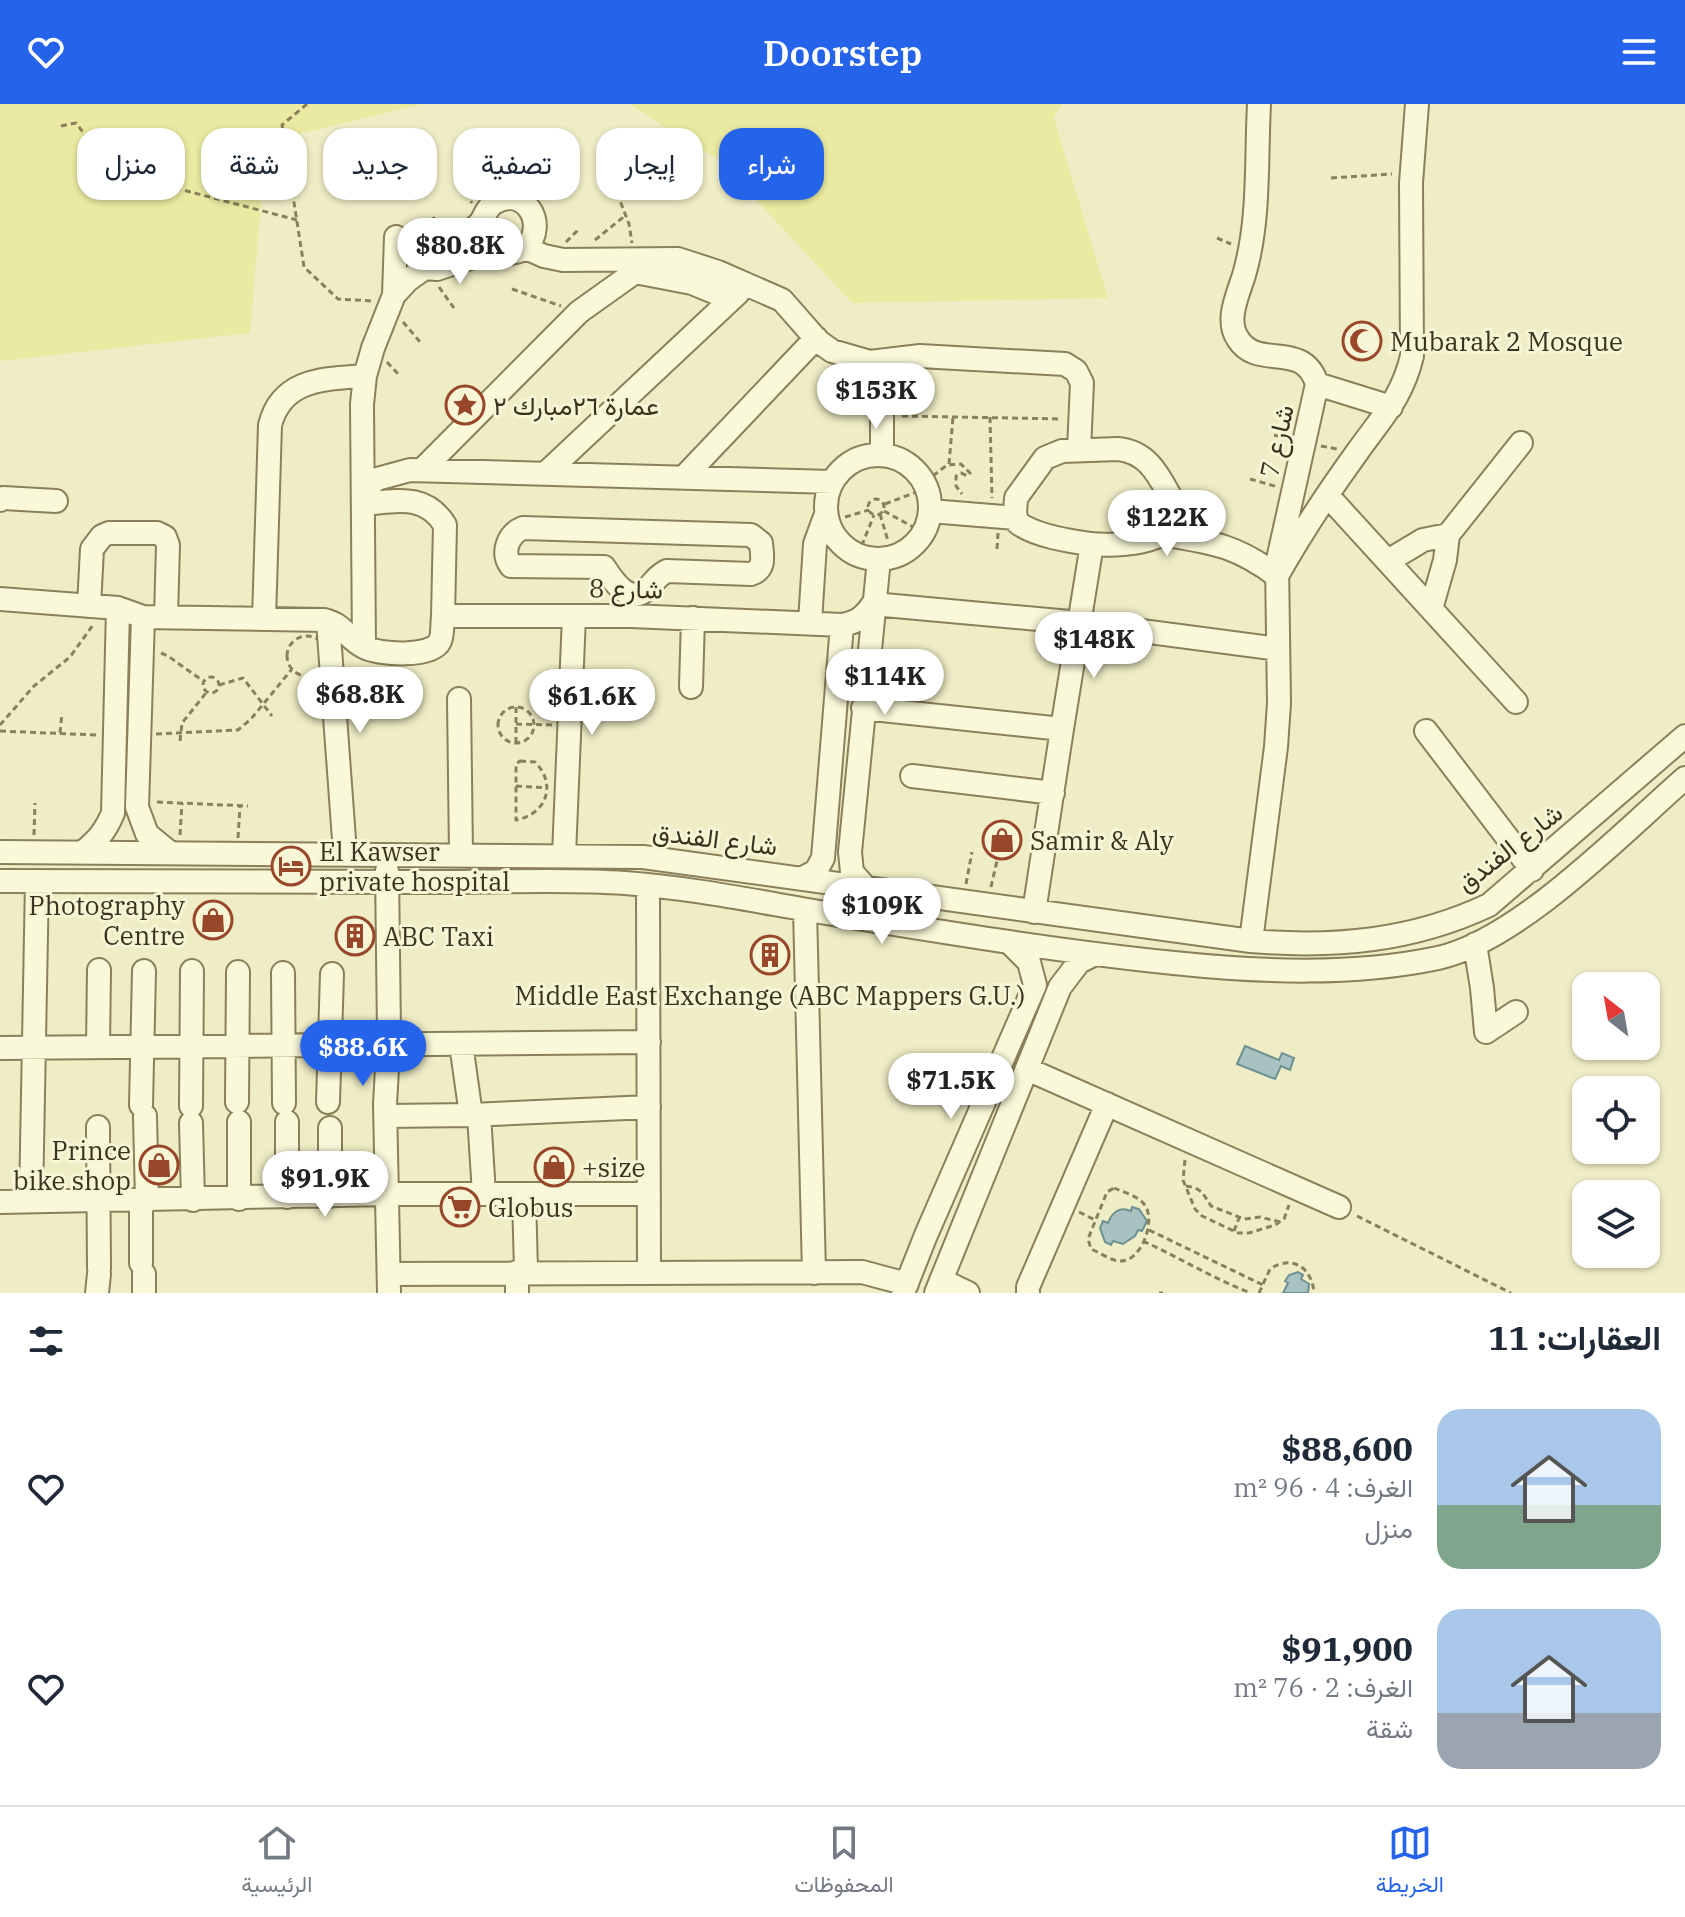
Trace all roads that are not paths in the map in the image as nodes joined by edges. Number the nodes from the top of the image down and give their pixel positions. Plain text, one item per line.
1 (1259, 104) edge
2 (1417, 104) edge
3 (482, 221) junction
4 (396, 237) dead end
5 (526, 248) junction
6 (494, 250) junction
7 (425, 268) junction
8 (748, 283) junction
9 (731, 299) junction
10 (392, 302) junction
11 (816, 338) junction
12 (882, 362) junction
13 (365, 376) junction
14 (1317, 384) junction
15 (1391, 407) junction
16 (1521, 443) dead end
17 (1079, 450) junction
18 (882, 454) junction
19 (422, 470) junction
20 (546, 473) junction
21 (684, 477) junction
22 (832, 482) junction
23 (1328, 496) junction
24 (363, 497) junction
25 (0, 500) edge
26 (56, 501) dead end
27 (930, 511) junction
28 (827, 518) junction
29 (1016, 518) junction
30 (619, 532) junction
31 (655, 534) junction
32 (1167, 535) junction
33 (1448, 535) junction
34 (1092, 544) junction
35 (876, 557) junction
36 (1388, 561) junction
37 (1277, 576) junction
38 (656, 578) junction
39 (627, 597) junction
40 (0, 599) edge
41 (873, 604) junction
42 (103, 607) junction
43 (1431, 609) junction
44 (443, 616) junction
45 (574, 616) junction
46 (143, 617) junction
47 (166, 617) junction
48 (693, 618) junction
49 (264, 619) junction
50 (328, 621) junction
51 (810, 622) junction
52 (1081, 623) junction
53 (842, 625) junction
54 (364, 647) junction
55 (1278, 649) junction
56 (691, 687) dead end
57 (459, 699) dead end
58 (1516, 702) dead end
59 (863, 708) junction
60 (1062, 729) junction
61 (1426, 731) dead end
62 (127, 735) junction
63 (1685, 736) edge
64 (912, 776) dead end
65 (1685, 778) edge
66 (1053, 793) junction
67 (0, 852) edge
68 (83, 852) junction
69 (174, 852) junction
70 (345, 853) junction
71 (388, 853) junction
72 (461, 854) junction
73 (564, 855) junction
74 (732, 867) junction
75 (1532, 870) junction
76 (803, 878) junction
77 (0, 881) edge
78 (37, 881) junction
79 (387, 882) junction
80 (648, 886) junction
81 (865, 887) junction
82 (728, 896) junction
83 (805, 910) junction
84 (1034, 912) junction
85 (1251, 941) junction
86 (1011, 944) junction
87 (1475, 944) junction
88 (1093, 955) junction
89 (99, 970) dead end
90 (144, 971) dead end
91 (192, 971) dead end
92 (238, 972) dead end
93 (283, 973) dead end
94 (332, 974) dead end
95 (1516, 1012) dead end
96 (649, 1042) junction
97 (461, 1044) junction
98 (329, 1045) junction
99 (191, 1046) junction
100 (238, 1046) junction
101 (285, 1046) junction
102 (388, 1046) junction
103 (98, 1047) junction
104 (144, 1047) junction
105 (0, 1048) edge
106 (33, 1048) junction
107 (1027, 1069) junction
108 (328, 1102) dead end
109 (1107, 1104) junction
110 (649, 1107) junction
111 (475, 1115) junction
112 (386, 1116) junction
113 (98, 1127) dead end
114 (330, 1128) dead end
115 (387, 1194) junction
116 (484, 1194) junction
117 (524, 1194) junction
118 (649, 1194) junction
119 (330, 1196) junction
120 (287, 1197) junction
121 (239, 1199) junction
122 (193, 1200) junction
123 (31, 1201) junction
124 (97, 1201) junction
125 (144, 1201) junction
126 (0, 1202) edge
127 (1339, 1207) road end
128 (143, 1277) edge
129 (98, 1278) edge
130 (638, 1278) edge
131 (520, 1279) edge
132 (809, 1280) edge
133 (574, 1282) edge
134 (389, 1283) edge
135 (938, 1286) edge
136 (905, 1288) edge
137 (968, 1293) edge
138 (1028, 1293) edge

1 - 14 street, شارع 7
2 - 15 street
3 - 5 street
3 - 6 street
3 - 7 street
4 - 10 street
5 - 6 street
5 - 8 street
6 - 7 street
7 - 10 street
8 - 9 street
8 - 11 street
9 - 19 street
9 - 20 street
10 - 13 street
11 - 12 street
11 - 21 street
12 - 17 street
12 - 18 street
13 - 24 street
13 - 49 street
14 - 15 street
14 - 37 street, شارع 7
15 - 23 street
16 - 33 street
17 - 29 street
17 - 32 street
18 - 22 street
18 - 27 street
19 - 20 street
19 - 24 street
20 - 21 street
21 - 22 street
22 - 28 street
23 - 36 street
23 - 37 street
24 - 44 street
24 - 54 street
25 - 26 street
27 - 29 street
27 - 35 street
28 - 35 street
28 - 51 street
29 - 34 street
30 - 31 street
30 - 39 street
30 - 39 street
31 - 38 street
31 - 38 street
32 - 34 street
32 - 37 street
33 - 36 street
33 - 43 street
34 - 52 street
35 - 41 street
36 - 43 street
37 - 55 street, شارع 7
38 - 39 street
39 - 45 street, شارع 8
39 - 48 street, شارع 8
40 - 42 street
41 - 52 street
41 - 53 street
41 - 59 street
42 - 46 street
42 - 47 street
42 - 62 street
43 - 58 street
44 - 45 street, شارع 8
44 - 54 street
45 - 73 street
46 - 47 street
46 - 62 street
47 - 49 street
48 - 51 street, شارع 8
48 - 56 street
49 - 50 street
50 - 54 street
50 - 70 street
51 - 53 street, شارع 8
52 - 55 street
52 - 60 street
53 - 76 street
55 - 85 street, شارع 7
57 - 72 street
59 - 60 street
59 - 81 street
60 - 66 street
61 - 75 street
62 - 68 street
62 - 69 street
63 - 75 street, شارع الفندق
64 - 66 street
65 - 87 street
66 - 84 street
67 - 68 street, شارع الفندق
68 - 69 street, شارع الفندق
69 - 70 street, شارع الفندق
70 - 71 street, شارع الفندق
71 - 72 street, شارع الفندق
71 - 79 street
72 - 73 street, شارع الفندق
73 - 74 street, شارع الفندق
74 - 76 street, شارع الفندق
74 - 82 street
75 - 85 street, شارع الفندق
76 - 81 street, شارع الفندق
77 - 78 street
78 - 79 street
78 - 106 street
79 - 80 street
79 - 102 street
80 - 82 street
80 - 96 street
81 - 84 street, شارع الفندق
82 - 83 street
83 - 86 street
83 - 132 street
84 - 85 street, شارع الفندق
86 - 88 street
86 - 136 street
87 - 88 street
87 - 95 street
88 - 107 street
89 - 103 street
90 - 104 street
91 - 99 street
92 - 100 street
93 - 101 street
94 - 98 street
96 - 97 street
96 - 110 street
97 - 102 street
97 - 111 street
98 - 101 street
98 - 102 street
98 - 108 street
99 - 100 street
99 - 104 street
99 - 122 street
100 - 101 street
100 - 121 street
101 - 120 street
102 - 112 street
103 - 104 street
103 - 106 street
104 - 125 street
105 - 106 street
106 - 123 street
107 - 109 street
107 - 135 street
109 - 127 street
109 - 138 street
110 - 111 street
110 - 118 street
111 - 112 street
111 - 116 street
112 - 115 street
113 - 124 street
114 - 119 street
115 - 116 street
115 - 119 street
115 - 134 street
116 - 117 street
117 - 118 street
117 - 131 street
118 - 130 street
119 - 120 street
120 - 121 street
121 - 122 street
122 - 125 street
123 - 124 street
123 - 126 street
124 - 125 street
124 - 129 street
125 - 128 street
130 - 132 street
130 - 133 street
131 - 133 street
131 - 134 street
132 - 136 street
135 - 137 street

